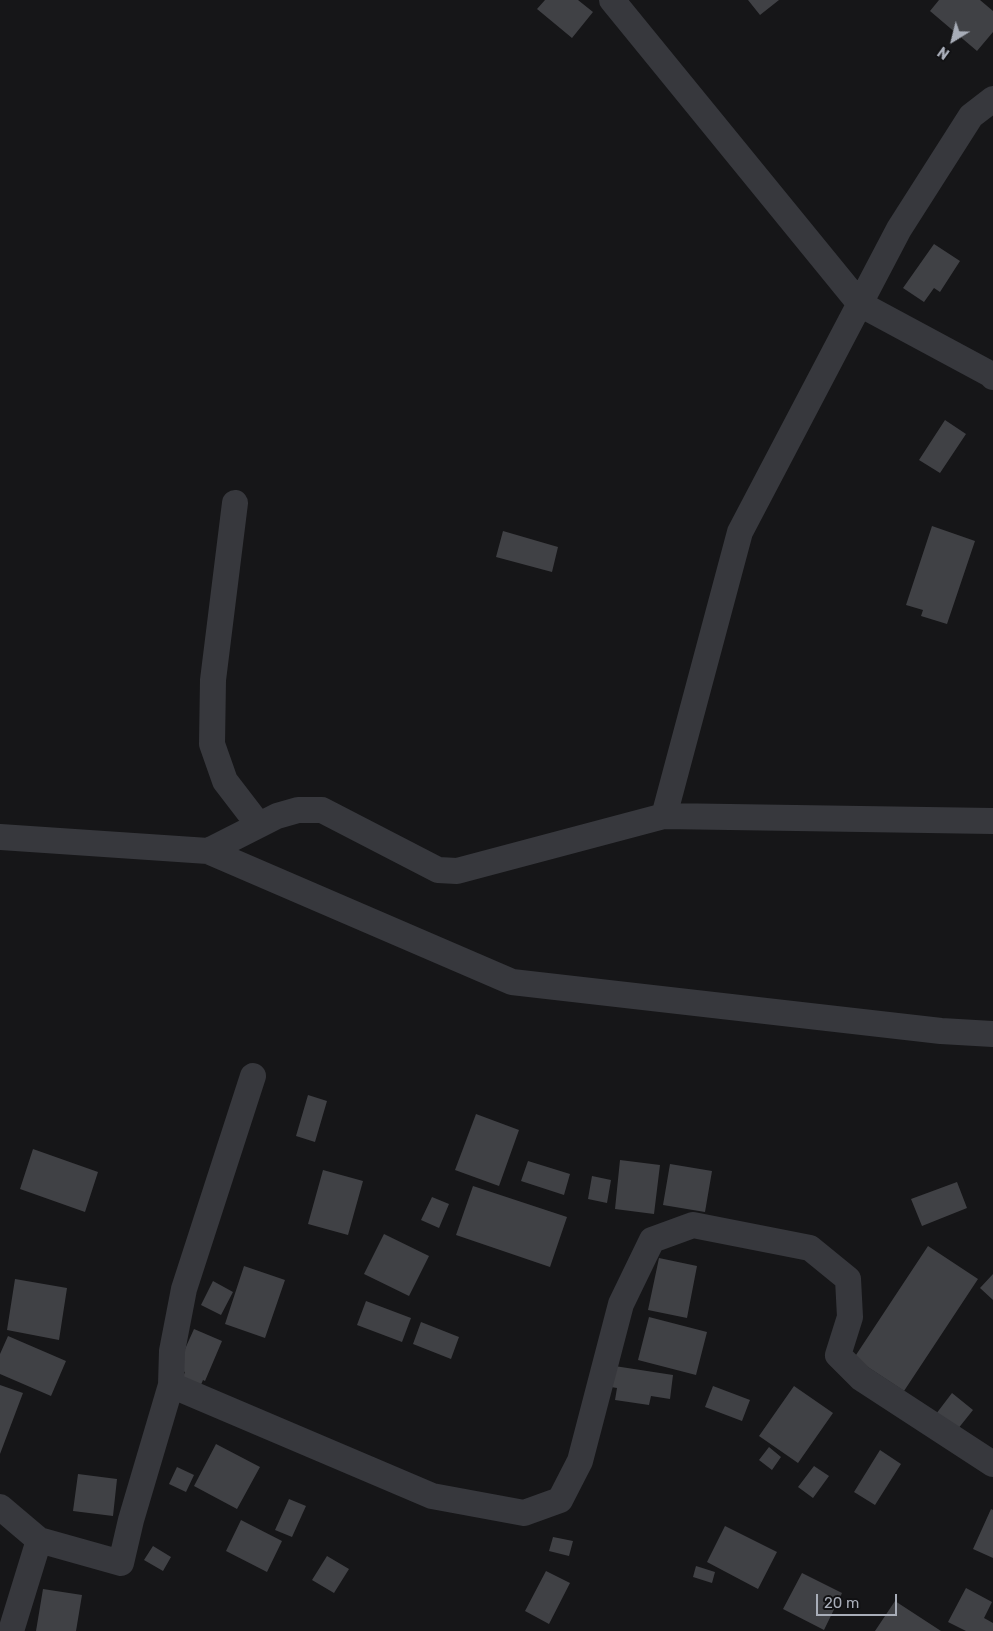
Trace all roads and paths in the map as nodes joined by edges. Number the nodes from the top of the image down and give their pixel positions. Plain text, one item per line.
1 (612, 0) edge
2 (993, 99) edge
3 (860, 304) junction
4 (993, 377) edge
5 (234, 503) dead end
6 (664, 816) junction
7 (993, 821) edge
8 (258, 824) junction
9 (0, 837) edge
10 (208, 851) junction
11 (993, 1034) edge
12 (253, 1076) dead end
13 (171, 1385) junction
14 (993, 1464) edge
15 (0, 1507) edge
16 (39, 1540) junction
17 (11, 1631) edge

1 - 3 street
2 - 3 street
3 - 4 street
3 - 6 street
5 - 8 street
6 - 7 street
6 - 8 street
8 - 10 street
9 - 10 street
10 - 11 street
12 - 13 street
13 - 14 street
13 - 16 street
15 - 16 street
16 - 17 street

